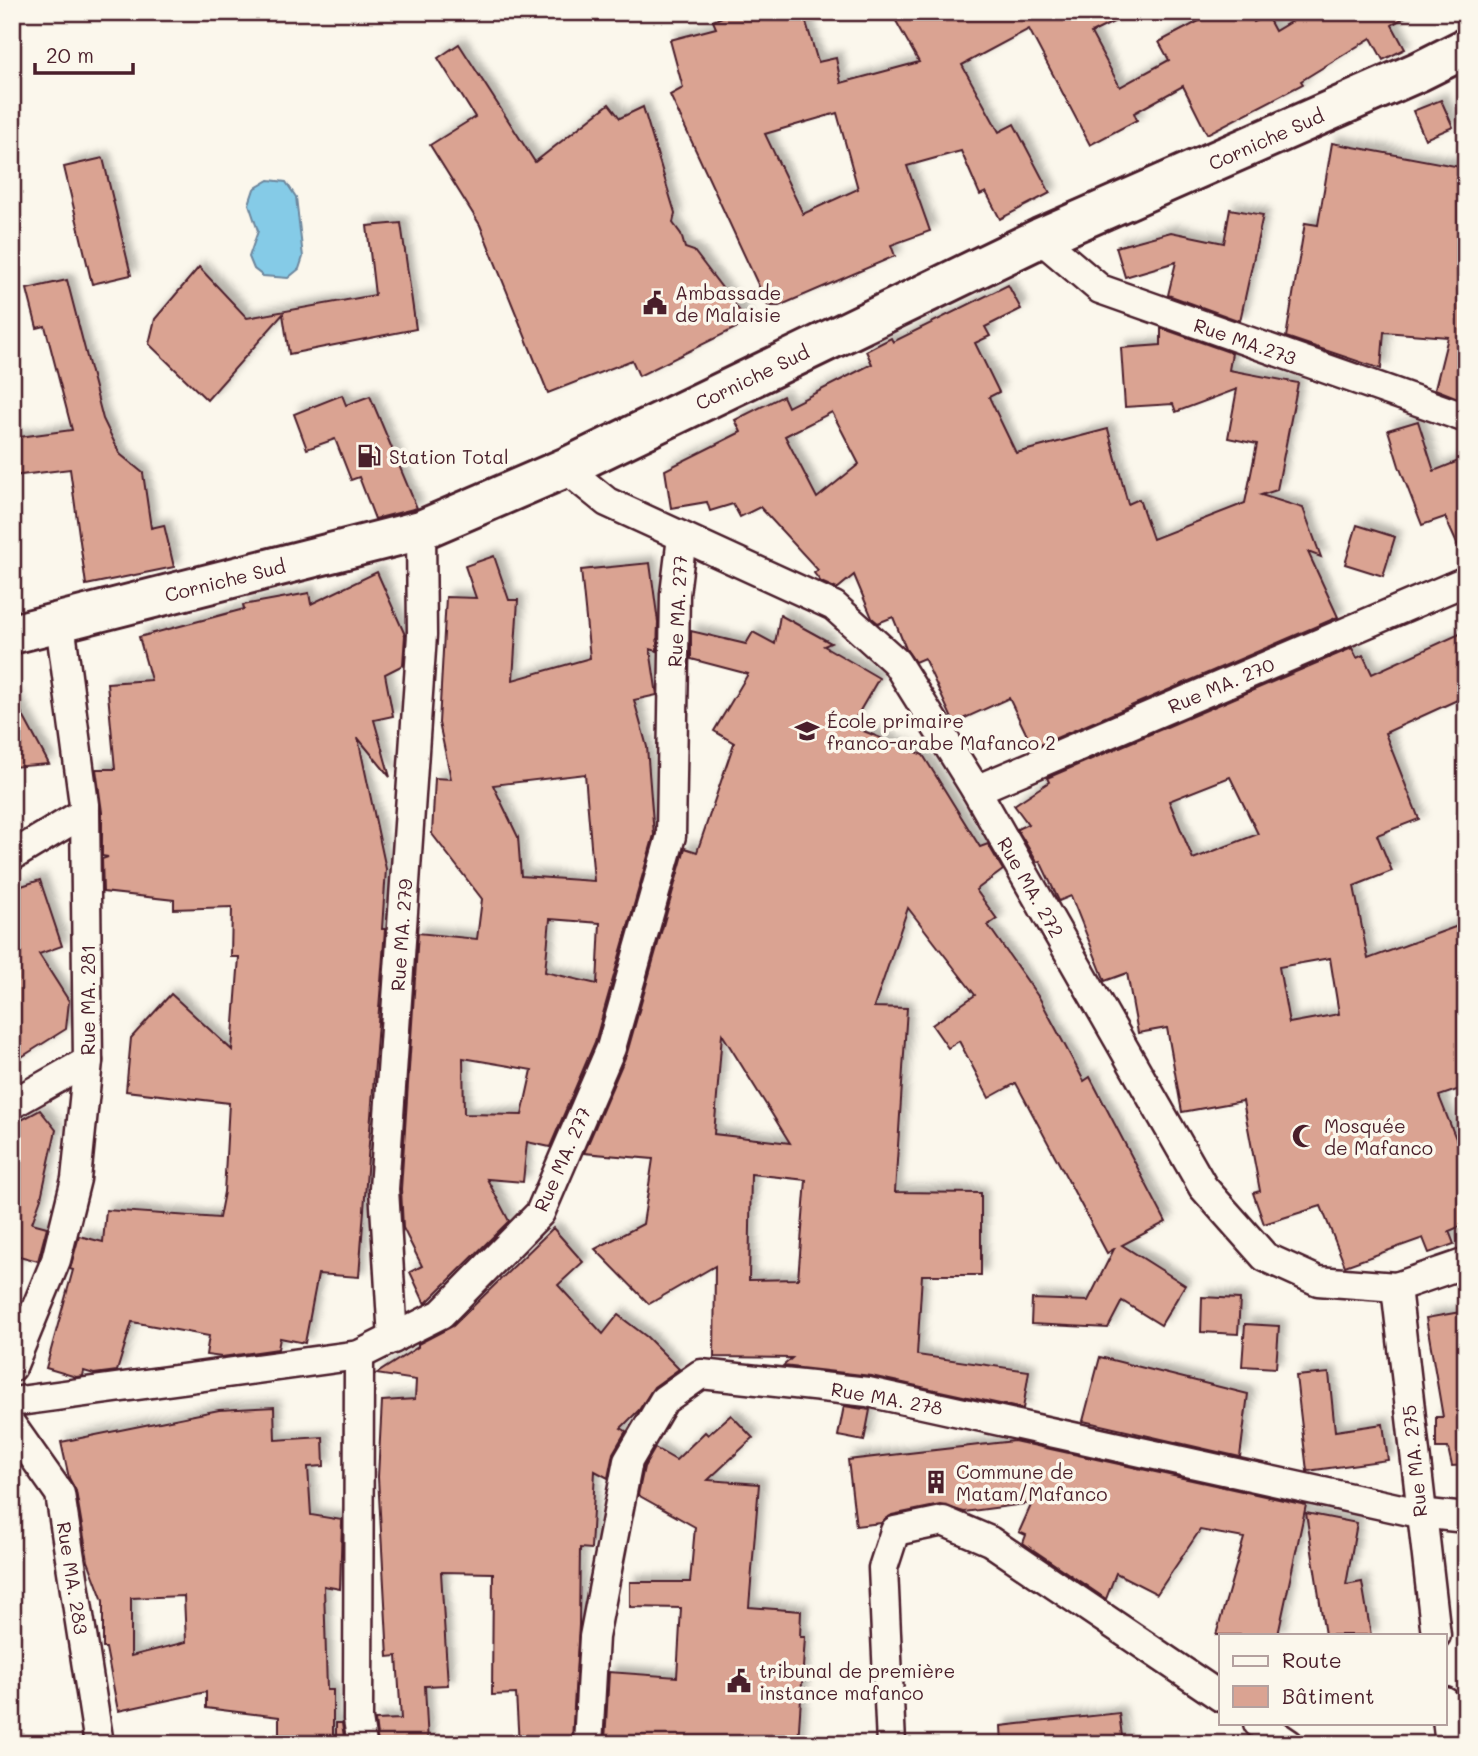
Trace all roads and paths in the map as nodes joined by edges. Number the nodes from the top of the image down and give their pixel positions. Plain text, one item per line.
1 (1466, 48) edge
2 (1040, 238) junction
3 (1466, 418) edge
4 (565, 468) junction
5 (421, 530) junction
6 (682, 537) junction
7 (1466, 581) edge
8 (60, 623) junction
9 (12, 634) edge
10 (976, 790) junction
11 (85, 812) junction
12 (12, 856) edge
13 (88, 1060) junction
14 (12, 1104) edge
15 (1466, 1263) edge
16 (1395, 1287) junction
17 (393, 1339) junction
18 (359, 1354) junction
19 (12, 1367) edge
20 (12, 1402) edge
21 (12, 1426) edge
22 (1419, 1513) junction
23 (1466, 1518) edge
24 (1436, 1634) edge
25 (1219, 1696) edge
26 (1446, 1710) edge
27 (1259, 1724) edge
28 (99, 1744) edge
29 (362, 1744) edge
30 (588, 1744) edge
31 (891, 1744) edge
32 (1289, 1744) edge
33 (1450, 1744) edge

1 - 2 main road, Corniche Sud
2 - 3 street, Rue MA.273
2 - 4 main road, Corniche Sud
4 - 5 main road, Corniche Sud
4 - 6 street, Rue MA. 272
5 - 8 main road, Corniche Sud
5 - 17 street, Rue MA. 279
6 - 10 street, Rue MA. 272
6 - 17 street, Rue MA. 277
7 - 10 street, Rue MA. 270
8 - 9 main road, Corniche Sud
8 - 11 street, Rue MA. 281
10 - 16 street, Rue MA. 272
11 - 12 street
11 - 13 street, Rue MA. 281
13 - 14 street
13 - 19 street, Rue MA. 281
15 - 16 street, Rue MA. 272
16 - 22 street, Rue MA. 275
17 - 18 street, Rue MA. 277
18 - 20 street, Rue MA. 277
18 - 29 street
21 - 28 street, Rue MA. 283
22 - 23 street, Rue MA. 278
22 - 24 street, Rue MA. 275
22 - 30 street, Rue MA. 278
25 - 31 street
26 - 33 street
27 - 32 street

